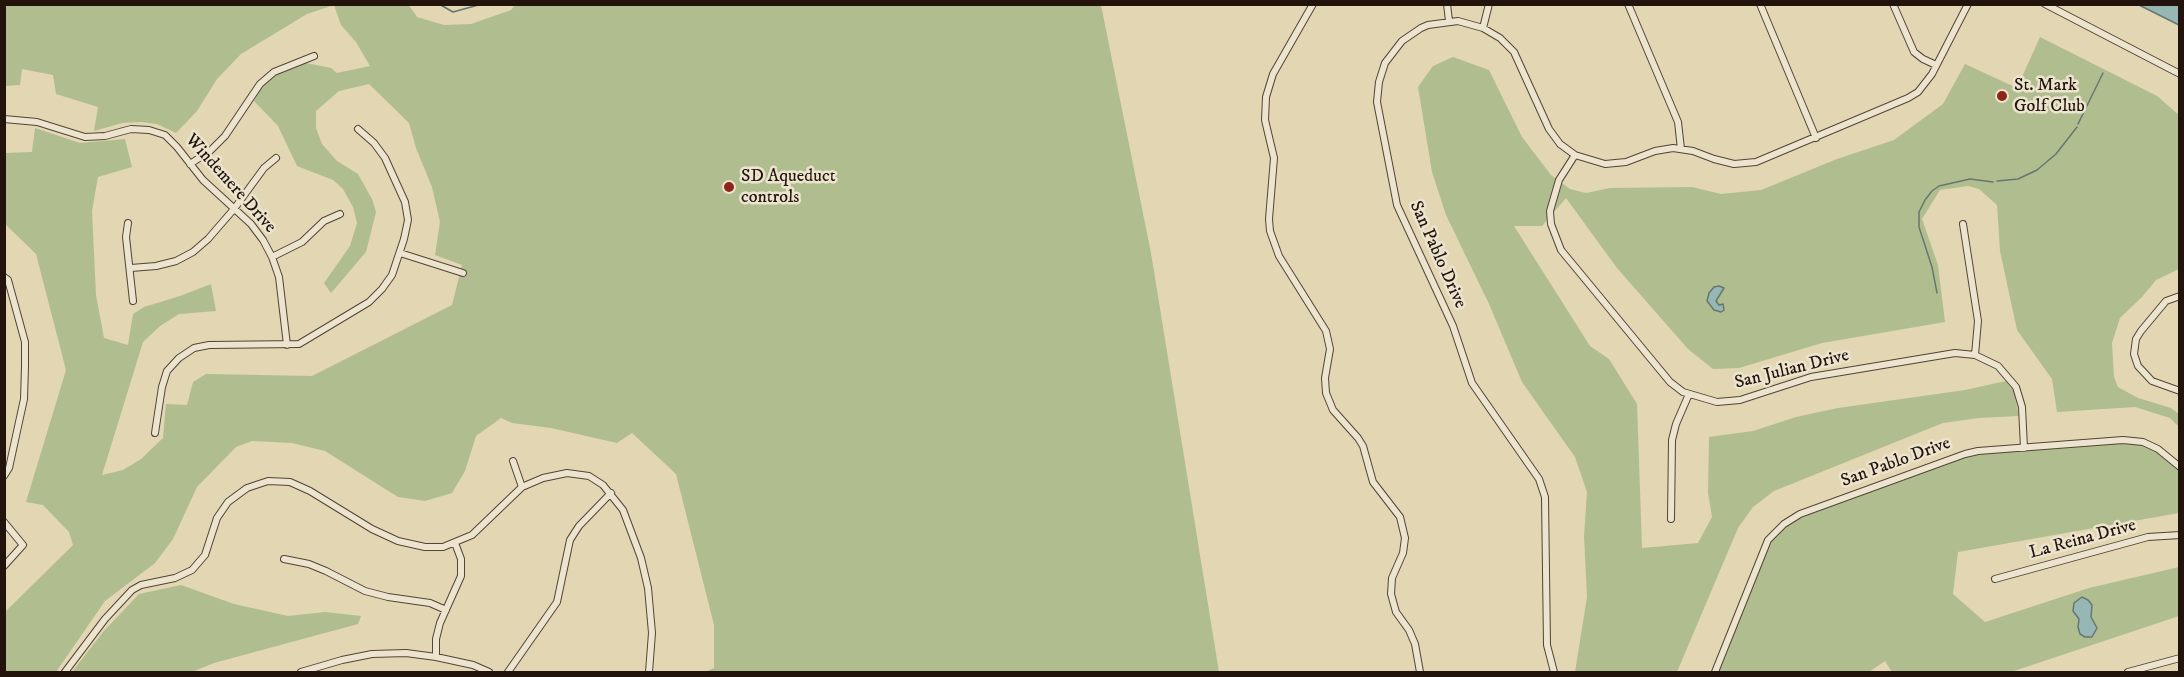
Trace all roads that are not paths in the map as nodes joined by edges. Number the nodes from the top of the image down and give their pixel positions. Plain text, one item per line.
1 (1313, 4) edge
2 (1448, 4) edge
3 (1489, 4) edge
4 (1628, 4) edge
5 (1760, 4) edge
6 (1893, 4) edge
7 (1968, 4) edge
8 (2045, 4) edge
9 (1449, 21) junction
10 (1483, 28) junction
11 (314, 56) dead end
12 (1936, 65) junction
13 (2180, 74) edge
14 (4, 119) edge
15 (358, 129) dead end
16 (1816, 138) junction
17 (1681, 148) junction
18 (1575, 155) junction
19 (276, 158) dead end
20 (190, 164) junction
21 (234, 209) junction
22 (340, 214) dead end
23 (128, 223) dead end
24 (1963, 224) dead end
25 (400, 253) junction
26 (272, 257) junction
27 (131, 267) junction
28 (463, 273) dead end
29 (4, 277) edge
30 (2180, 296) edge
31 (133, 301) dead end
32 (287, 345) junction
33 (1975, 355) junction
34 (2180, 391) edge
35 (1689, 394) junction
36 (155, 433) dead end
37 (2024, 448) junction
38 (513, 461) dead end
39 (2180, 467) edge
40 (4, 476) edge
41 (522, 487) junction
42 (611, 493) junction
43 (1671, 519) dead end
44 (4, 522) edge
45 (2180, 535) edge
46 (455, 543) junction
47 (284, 559) dead end
48 (4, 566) edge
49 (1995, 579) dead end
50 (446, 610) junction
51 (436, 657) junction
52 (2180, 658) edge
53 (65, 672) edge
54 (301, 672) edge
55 (489, 672) edge
56 (508, 672) edge
57 (650, 672) edge
58 (1420, 672) edge
59 (1554, 672) edge
60 (1715, 672) edge
61 (2128, 672) edge

1 - 58 street
2 - 9 street
3 - 10 street
4 - 17 street
5 - 16 street
6 - 12 street
7 - 12 street, San Pablo Drive
8 - 13 street
9 - 10 street, San Pablo Drive
9 - 59 street, San Pablo Drive
10 - 18 street, San Pablo Drive
11 - 20 street
12 - 16 street, San Pablo Drive
14 - 20 street, Windemere Drive
15 - 25 street
16 - 17 street, San Pablo Drive
17 - 18 street, San Pablo Drive
18 - 35 street, San Julian Drive
19 - 21 street
20 - 21 street, Windemere Drive
21 - 26 street, Windemere Drive
21 - 27 street
22 - 26 street
23 - 27 street
24 - 33 street
25 - 28 street
25 - 32 street
26 - 32 street, Windemere Drive
27 - 31 street
29 - 40 street
30 - 34 street
32 - 36 street
33 - 35 street, San Julian Drive
33 - 37 street, San Julian Drive
35 - 43 street
37 - 39 street, San Pablo Drive
37 - 60 street, San Pablo Drive
38 - 41 street
41 - 42 street
41 - 46 street
42 - 56 street
42 - 57 street
44 - 48 street
45 - 49 street, La Reina Drive
46 - 50 street
46 - 53 street
47 - 50 street
50 - 51 street
51 - 54 street
51 - 55 street
52 - 61 street

